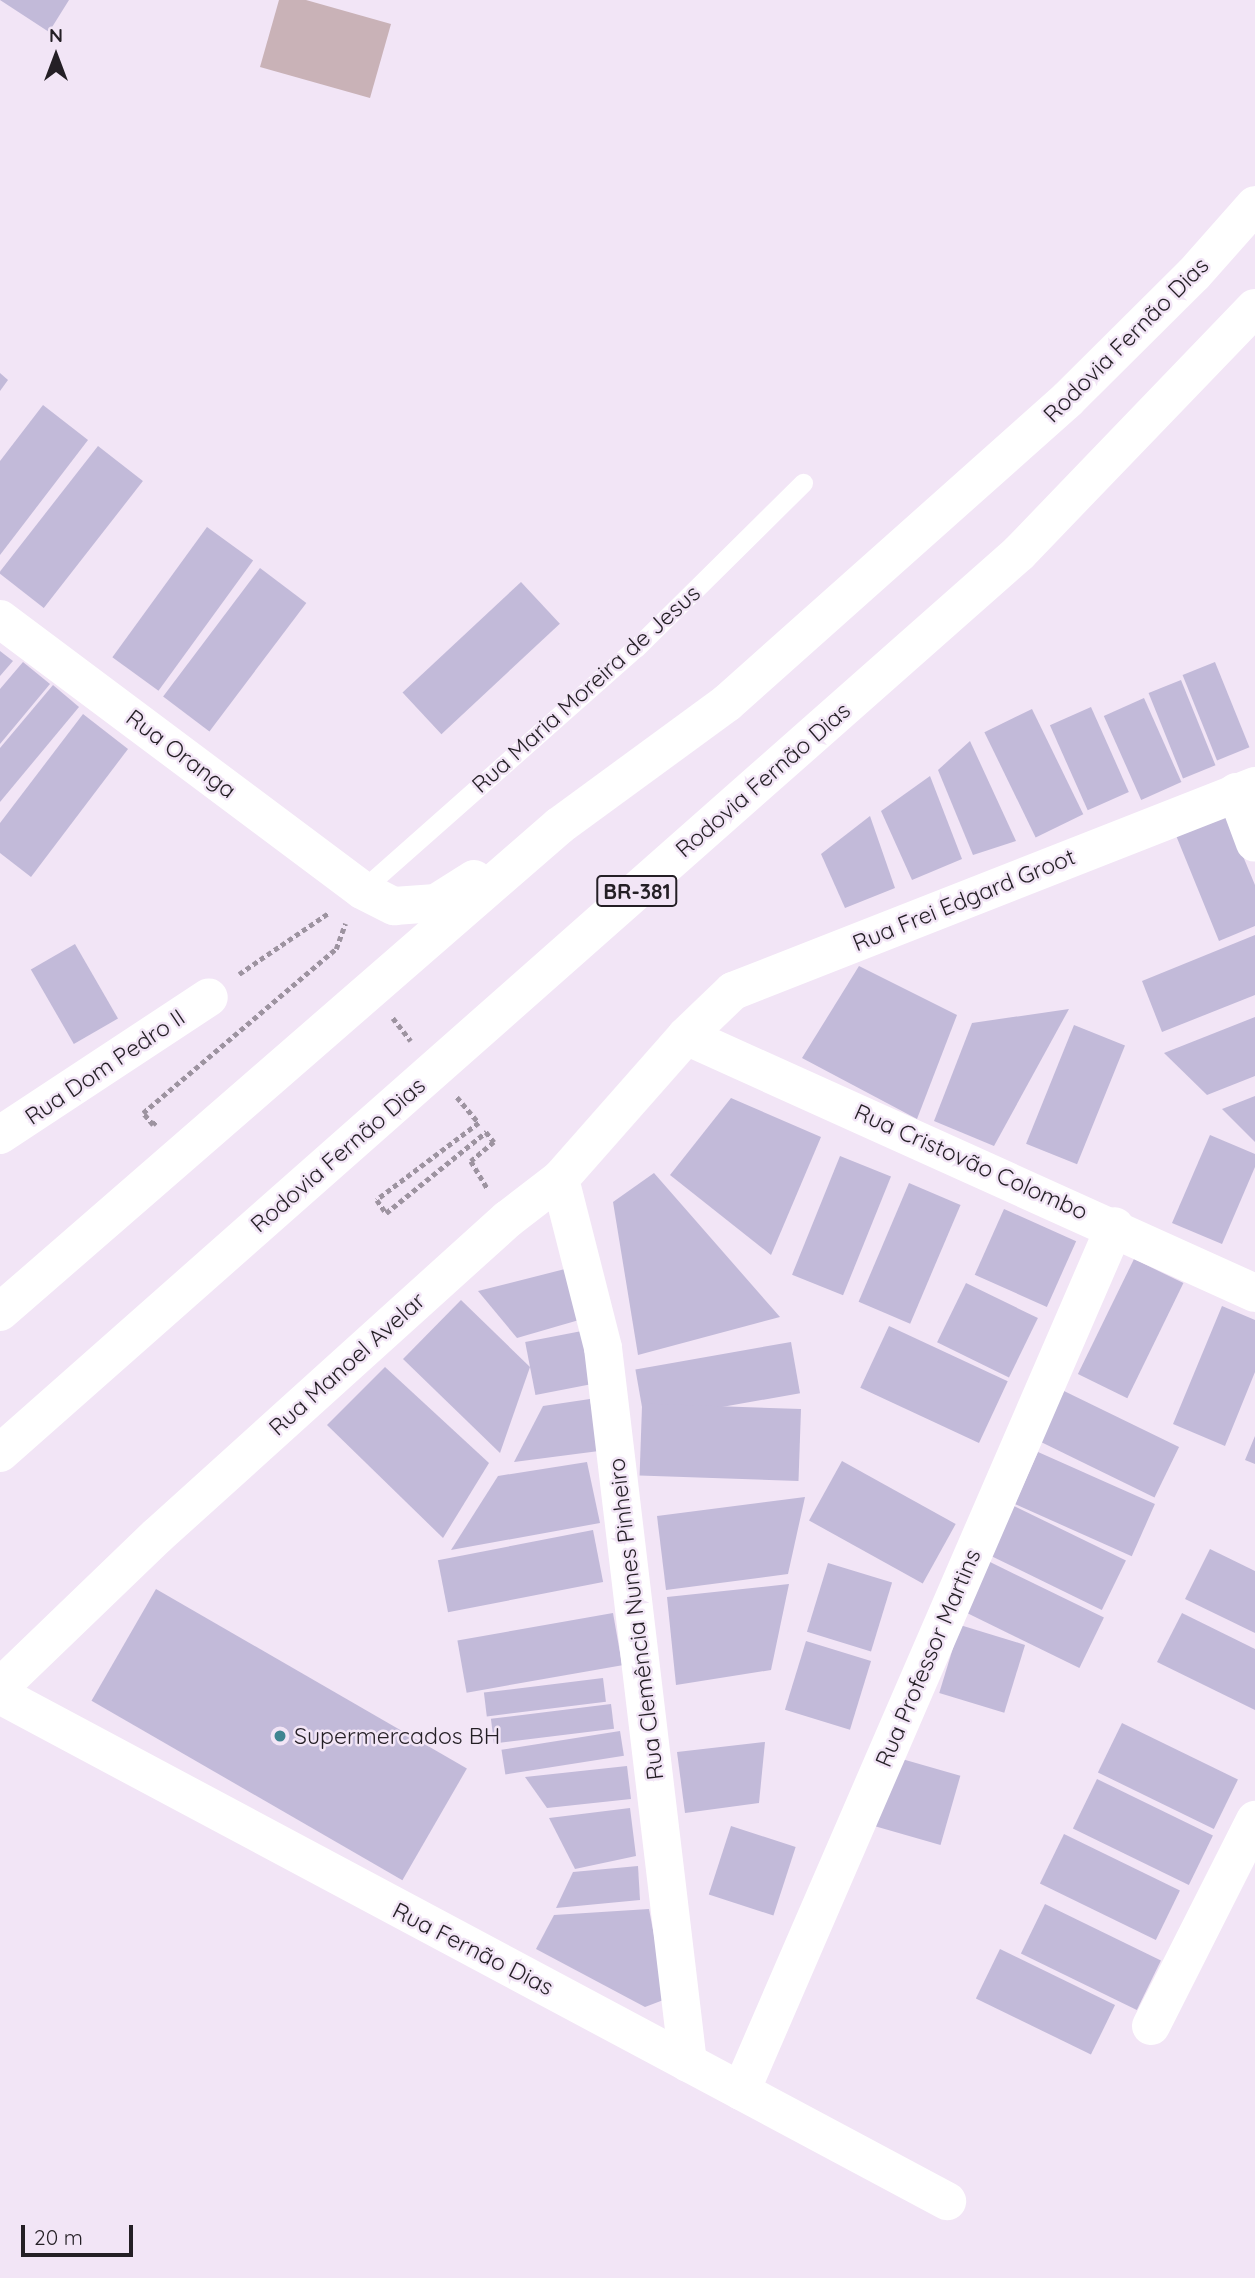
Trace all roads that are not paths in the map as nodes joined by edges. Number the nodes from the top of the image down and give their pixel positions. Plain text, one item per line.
1 (1255, 205) edge
2 (1255, 308) edge
3 (803, 483) dead end
4 (0, 619) edge
5 (1245, 789) edge
6 (559, 826) junction
7 (1255, 843) edge
8 (362, 890) junction
9 (209, 997) road end
10 (686, 1036) junction
11 (0, 1135) edge
12 (560, 1179) junction
13 (1115, 1226) junction
14 (1255, 1293) edge
15 (0, 1312) edge
16 (0, 1453) edge
17 (0, 1687) edge
18 (0, 1695) edge
19 (1255, 1820) edge
20 (1151, 2026) dead end
21 (688, 2063) junction
22 (741, 2091) junction
23 (947, 2201) dead end

1 - 6 main road, Rodovia Fernão Dias
2 - 16 main road, Rodovia Fernão Dias / BR-381
3 - 8 lane, Rua Maria Moreira de Jesus
4 - 8 main road, Rua Oranga
5 - 7 main road
5 - 10 main road, Rua Frei Edgard Groot
6 - 8 main road, Rua Oranga
6 - 15 main road, Rodovia Fernão Dias
9 - 11 main road, Rua Dom Pedro II
10 - 12 main road, Rua Manoel Avelar
10 - 13 main road, Rua Cristovão Colombo
12 - 17 main road, Rua Manoel Avelar
12 - 21 main road, Rua Clemência Nunes Pinheiro
13 - 14 main road, Rua Cristovão Colombo
13 - 22 main road, Rua Professor Martins
18 - 21 main road, Rua Fernão Dias
19 - 20 main road
21 - 22 main road, Rua Fernão Dias
22 - 23 main road, Rua Fernão Dias

